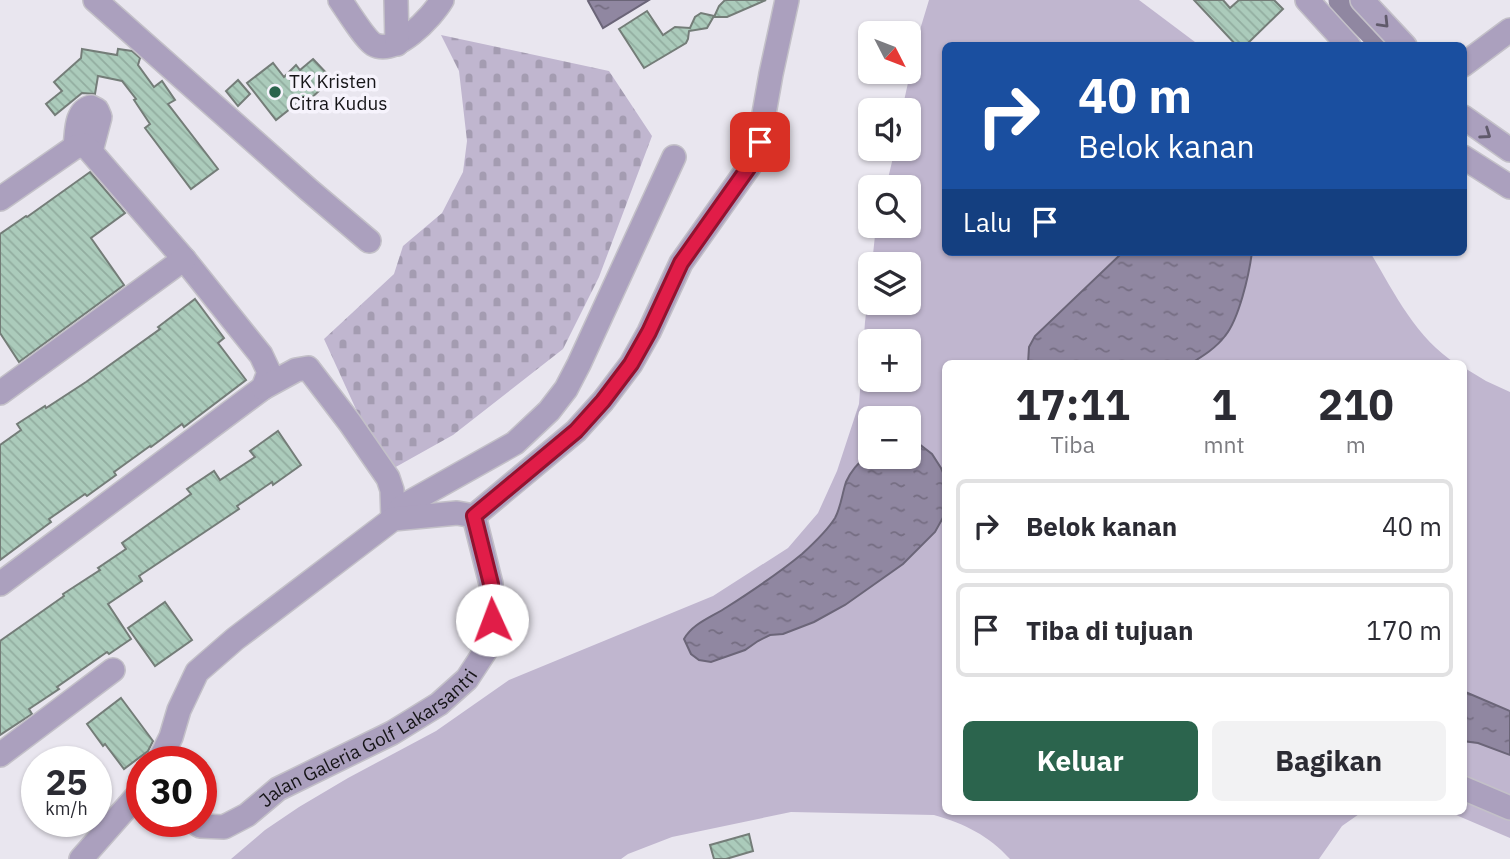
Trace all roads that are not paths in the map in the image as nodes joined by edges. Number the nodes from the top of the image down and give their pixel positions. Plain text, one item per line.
1 (95, 0) edge
2 (340, 0) edge
3 (442, 0) edge
4 (787, 0) edge
5 (1307, 0) edge
6 (1362, 0) edge
7 (396, 2) edge
8 (1510, 30) edge
9 (398, 37) junction
10 (1345, 42) edge
11 (1401, 42) edge
12 (1467, 62) edge
13 (1467, 120) edge
14 (1510, 150) edge
15 (674, 158) dead end
16 (1467, 160) edge
17 (1510, 187) edge
18 (0, 199) edge
19 (369, 241) dead end
20 (184, 259) junction
21 (263, 388) junction
22 (0, 393) edge
23 (474, 516) junction
24 (393, 519) junction
25 (0, 584) edge
26 (113, 670) dead end
27 (166, 746) edge
28 (0, 755) edge
29 (1467, 790) edge
30 (126, 808) edge
31 (1510, 808) edge
32 (217, 827) edge
33 (81, 859) edge

1 - 19 street
2 - 9 street
3 - 9 street
4 - 23 street
5 - 10 street
6 -> 11 street
7 - 9 street
8 - 12 street
13 -> 14 street
15 - 24 street
16 - 17 street
18 - 20 street
20 - 21 street
20 - 22 street
21 - 24 street
21 - 25 street
23 - 24 street
23 - 32 street, Jalan Galeria Golf Lakarsantri
24 - 27 street
26 - 28 street
29 - 31 street
30 - 33 street

